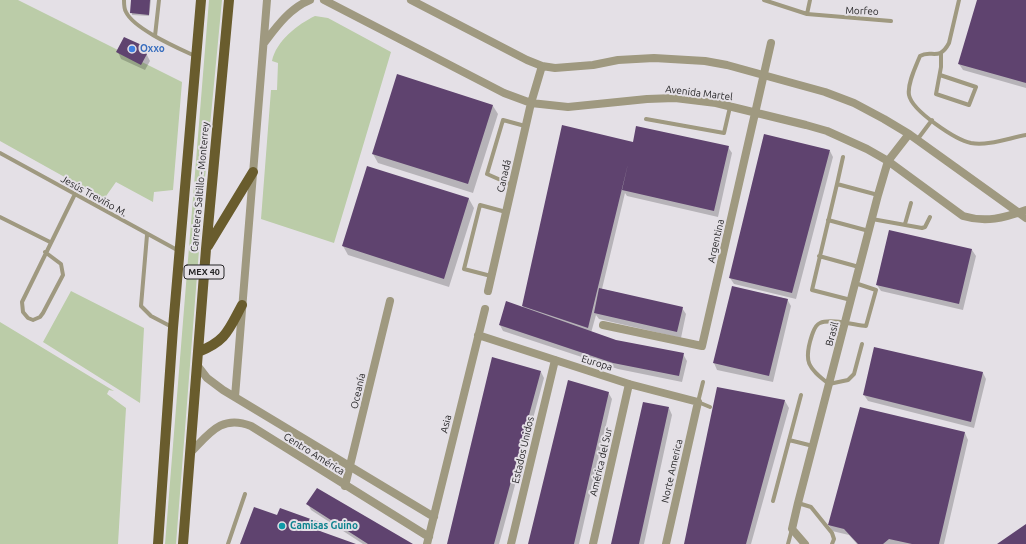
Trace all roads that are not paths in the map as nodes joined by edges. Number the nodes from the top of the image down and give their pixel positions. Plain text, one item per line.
1 (124, 0) edge
2 (159, 0) edge
3 (201, 0) edge
4 (229, 0) edge
5 (267, 0) edge
6 (310, 0) edge
7 (324, 0) edge
8 (411, 0) edge
9 (764, 0) edge
10 (810, 0) edge
11 (959, 0) edge
12 (807, 14) junction
13 (891, 20) dead end
14 (155, 36) junction
15 (264, 43) junction
16 (771, 43) dead end
17 (941, 53) junction
18 (196, 56) junction
19 (542, 66) junction
20 (764, 75) junction
21 (940, 75) junction
22 (531, 103) junction
23 (730, 106) junction
24 (755, 112) junction
25 (646, 119) dead end
26 (932, 120) junction
27 (526, 126) junction
28 (909, 134) junction
29 (1026, 135) edge
30 (917, 140) junction
31 (0, 153) edge
32 (843, 157) dead end
33 (888, 161) junction
34 (253, 172) junction
35 (837, 184) junction
36 (512, 185) junction
37 (75, 194) junction
38 (878, 195) junction
39 (911, 203) dead end
40 (1022, 211) edge
41 (506, 212) junction
42 (0, 217) edge
43 (930, 217) dead end
44 (1026, 218) edge
45 (872, 219) junction
46 (828, 220) junction
47 (905, 224) junction
48 (869, 231) junction
49 (147, 235) junction
50 (50, 242) junction
51 (206, 250) junction
52 (45, 252) junction
53 (181, 252) junction
54 (819, 256) junction
55 (859, 267) junction
56 (491, 276) junction
57 (855, 283) junction
58 (488, 291) dead end
59 (851, 300) junction
60 (390, 302) dead end
61 (242, 305) junction
62 (485, 309) dead end
63 (845, 323) junction
64 (603, 325) dead end
65 (173, 328) junction
66 (478, 335) junction
67 (862, 344) dead end
68 (198, 352) junction
69 (555, 360) junction
70 (196, 365) junction
71 (704, 382) dead end
72 (629, 384) junction
73 (829, 384) junction
74 (801, 395) dead end
75 (235, 398) junction
76 (698, 402) junction
77 (710, 407) dead end
78 (789, 440) junction
79 (813, 446) junction
80 (190, 453) junction
81 (351, 467) junction
82 (345, 486) junction
83 (245, 494) dead end
84 (774, 501) dead end
85 (798, 503) junction
86 (434, 517) junction
87 (792, 529) junction
88 (428, 540) edge
89 (158, 544) edge
90 (183, 544) edge
91 (228, 544) edge
92 (511, 544) edge
93 (593, 544) edge
94 (666, 544) edge
95 (788, 544) edge
96 (806, 544) edge
97 (832, 544) edge

1 - 14 lane
2 - 14 lane
3 - 18 main road, Carretera Saltillo - Monterrey / MEX 40
4 - 51 main road, Carretera Saltillo - Monterrey / MEX 40
5 - 15 street
6 - 15 street
7 - 22 street, Avenida Martel
8 - 19 street
9 - 12 lane, Morfeo
10 - 12 lane
11 - 17 lane
12 - 13 lane, Morfeo
14 - 18 lane
15 - 34 street
16 - 20 street, Argentina
17 - 21 lane
17 - 26 lane
18 - 53 main road, Carretera Saltillo - Monterrey / MEX 40
19 - 20 street
19 - 22 street, Canadá
20 - 24 street, Argentina
20 - 28 street
21 - 21 lane
22 - 23 street, Avenida Martel
22 - 27 street, Canadá
23 - 24 street, Avenida Martel
23 - 25 lane
24 - 33 street, Avenida Martel
24 - 64 street, Argentina
26 - 29 lane
26 - 30 lane
27 - 36 street, Canadá
27 - 36 lane
28 - 30 street
28 - 33 street, Brasil
30 - 40 street
31 - 37 lane, Jesús Treviño M.
32 - 35 lane
33 - 38 street, Brasil
33 - 40 street, Avenida Martel
34 - 51 main road
34 - 61 street
35 - 38 lane
35 - 46 lane
36 - 41 street, Canadá
37 - 49 lane, Jesús Treviño M.
37 - 50 lane
38 - 45 street, Brasil
39 - 47 lane
40 - 44 street
41 - 56 street, Canadá
41 - 56 lane
42 - 50 lane
43 - 47 lane
45 - 47 lane
45 - 48 street, Brasil
46 - 48 lane
46 - 54 lane
48 - 55 street, Brasil
49 - 53 lane, Jesús Treviño M.
49 - 65 lane
50 - 52 lane
51 - 68 main road, Carretera Saltillo - Monterrey / MEX 40
52 - 52 lane
53 - 65 main road, Carretera Saltillo - Monterrey / MEX 40
54 - 55 lane
54 - 59 lane
55 - 57 street, Brasil
56 - 58 street, Canadá
57 - 59 street, Brasil
57 - 63 lane
59 - 63 street, Brasil
60 - 81 street, Oceanía
61 - 68 main road
61 - 75 street
62 - 66 street, Asia
63 - 73 street, Brasil
63 - 73 lane
65 - 89 main road, Carretera Saltillo - Monterrey / MEX 40
66 - 69 street, Europa
66 - 86 street, Asia
67 - 73 lane
68 - 70 main road, Carretera Saltillo - Monterrey / MEX 40
69 - 72 street, Europa
69 - 92 street, Estados Unidos
70 - 75 street, Centro América
70 - 80 main road, Carretera Saltillo - Monterrey / MEX 40
71 - 76 lane
72 - 76 street, Europa
72 - 93 street, América del Sur
73 - 79 street, Brasil
74 - 78 lane
75 - 81 street, Centro América
76 - 77 lane, Europa
76 - 94 street, Norte America
78 - 79 lane
78 - 84 lane
79 - 85 street, Brasil
80 - 82 street, Centro América
80 - 90 main road, Carretera Saltillo - Monterrey / MEX 40
81 - 82 street, Oceanía
81 - 86 street, Centro América
82 - 88 street, Centro América
83 - 91 lane
85 - 87 street, Brasil
85 - 97 lane
86 - 88 street, Asia
87 - 95 lane, Brasil
87 - 96 street

